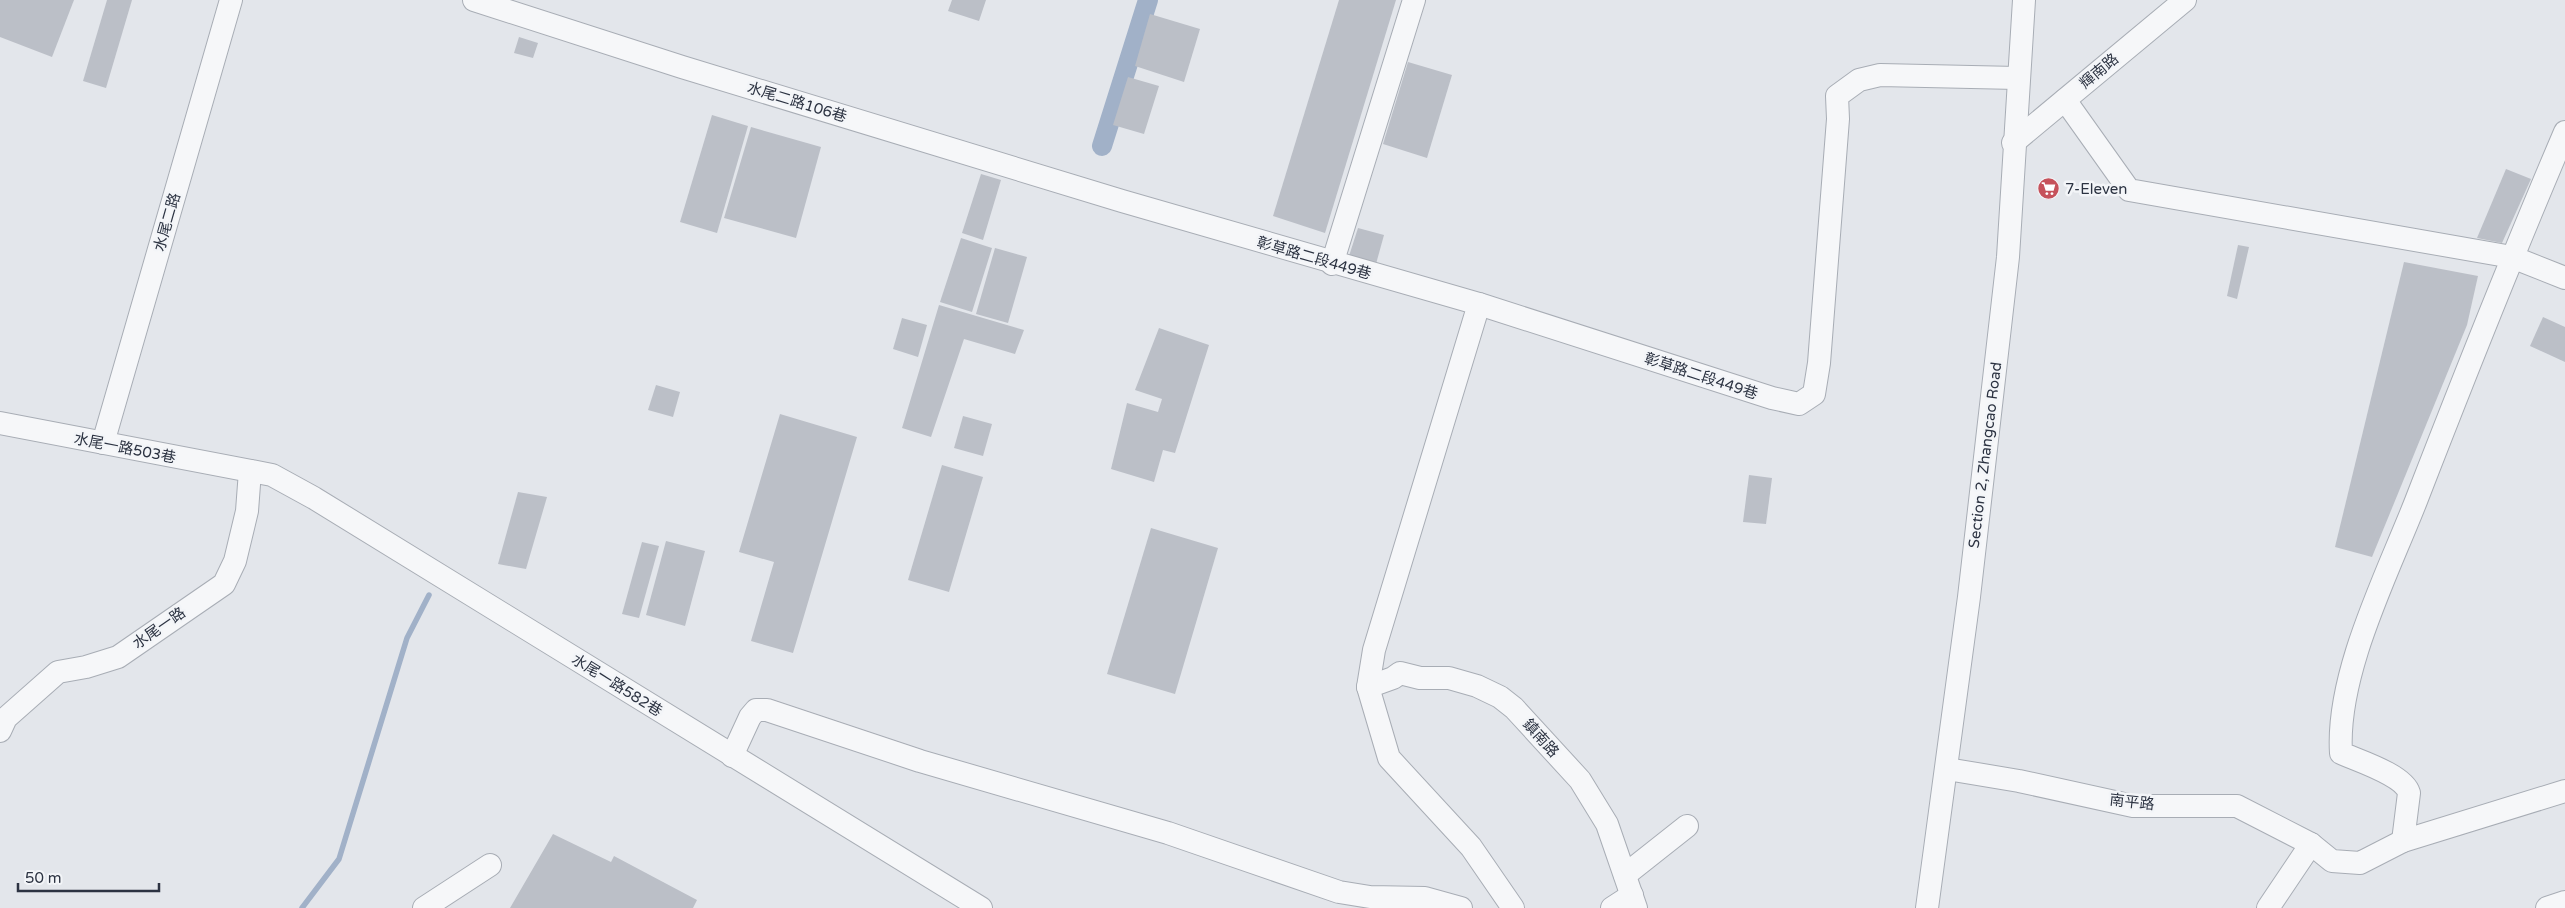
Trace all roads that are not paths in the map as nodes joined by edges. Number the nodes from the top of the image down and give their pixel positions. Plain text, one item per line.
1 (231, 0) edge
2 (474, 0) edge
3 (1414, 0) edge
4 (2024, 0) edge
5 (2185, 0) edge
6 (2017, 78) junction
7 (2065, 100) junction
8 (2565, 132) edge
9 (2013, 143) junction
10 (1122, 201) joint
11 (2512, 257) junction
12 (1332, 264) junction
13 (2565, 278) edge
14 (1479, 304) junction
15 (0, 423) edge
16 (103, 444) junction
17 (250, 471) junction
18 (1368, 687) junction
19 (2, 720) edge
20 (732, 756) junction
21 (1947, 769) junction
22 (2565, 791) edge
23 (1687, 826) dead end
24 (2403, 841) junction
25 (2311, 844) junction
26 (490, 865) dead end
27 (1631, 893) edge
28 (2565, 902) edge
29 (1396, 903) edge
30 (424, 908) edge
31 (981, 908) edge
32 (1461, 908) edge
33 (1507, 908) edge
34 (1512, 908) edge
35 (1612, 908) edge
36 (1927, 908) edge
37 (2268, 908) edge
38 (2547, 908) edge

1 - 16 street, 水尾二路
2 - 10 street, 水尾二路106巷
3 - 12 street
4 - 6 street, Section 2, Zhangcao Road
5 - 7 street, 輝南路
6 - 9 street, Section 2, Zhangcao Road
6 - 14 street, 彰草路二段449巷
7 - 9 street, 輝南路
7 - 11 street
8 - 11 street
9 - 21 street, Section 2, Zhangcao Road
10 - 12 street, 彰草路二段449巷
11 - 13 street
11 - 24 street
12 - 14 street, 彰草路二段449巷
14 - 18 street
15 - 16 street, 水尾一路503巷
16 - 17 street, 水尾一路503巷
17 - 19 street, 水尾一路
17 - 20 street, 水尾一路582巷
18 - 27 street, 鎮南路
18 - 34 street
20 - 29 street
20 - 31 street, 水尾一路582巷
21 - 25 street, 南平路
21 - 36 street, Section 2, Zhangcao Road
22 - 24 street, 南平路
23 - 27 street
24 - 25 street, 南平路
25 - 37 street
26 - 30 street
27 - 35 street
28 - 38 street
29 - 32 street
33 - 34 street

